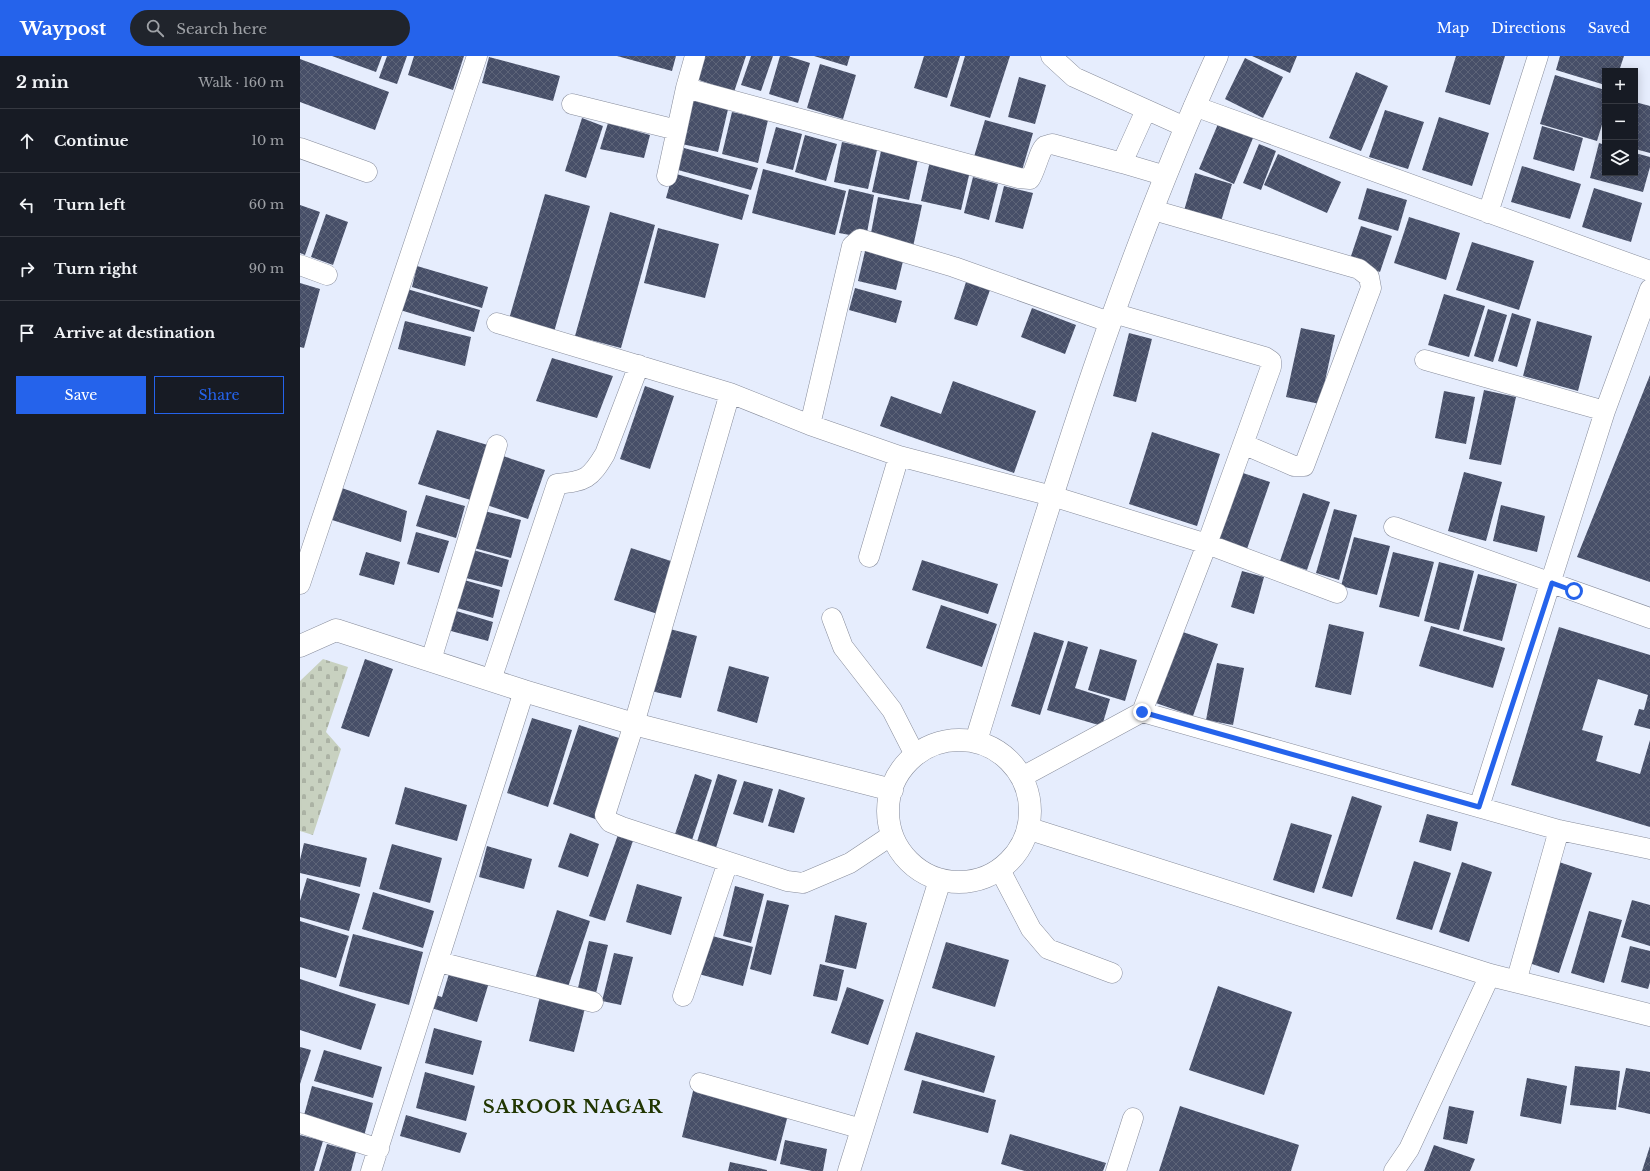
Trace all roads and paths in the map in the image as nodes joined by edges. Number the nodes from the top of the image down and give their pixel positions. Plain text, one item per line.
1 (477, 56) edge
2 (695, 56) edge
3 (1052, 56) edge
4 (1217, 56) edge
5 (1538, 56) edge
6 (686, 88) junction
7 (572, 104) dead end
8 (1194, 106) junction
9 (1146, 110) junction
10 (1185, 127) junction
11 (677, 130) junction
12 (300, 148) edge
13 (1122, 163) junction
14 (367, 172) dead end
15 (667, 176) dead end
16 (1166, 176) junction
17 (1153, 210) junction
18 (1488, 213) junction
19 (300, 265) edge
20 (1650, 271) edge
21 (327, 275) dead end
22 (1650, 289) edge
23 (1111, 318) junction
24 (497, 323) dead end
25 (1425, 360) dead end
26 (639, 366) junction
27 (730, 393) junction
28 (1605, 411) junction
29 (810, 425) junction
30 (1243, 444) junction
31 (497, 445) dead end
32 (899, 456) junction
33 (1052, 496) junction
34 (1394, 527) dead end
35 (1207, 544) junction
36 (868, 557) dead end
37 (1552, 583) junction
38 (300, 584) edge
39 (1337, 593) dead end
40 (832, 618) dead end
41 (1650, 618) edge
42 (300, 646) edge
43 (431, 660) junction
44 (491, 680) junction
45 (524, 692) junction
46 (1142, 712) junction
47 (634, 724) junction
48 (976, 742) junction
49 (915, 755) junction
50 (1022, 776) junction
51 (892, 790) junction
52 (1479, 807) junction
53 (1030, 829) junction
54 (1558, 830) junction
55 (892, 835) junction
56 (1650, 849) edge
57 (728, 862) junction
58 (1000, 870) junction
59 (940, 880) junction
60 (439, 962) junction
61 (1112, 973) dead end
62 (1490, 976) junction
63 (1516, 982) junction
64 (683, 996) dead end
65 (593, 1002) dead end
66 (1650, 1015) edge
67 (700, 1083) dead end
68 (1133, 1118) dead end
69 (300, 1123) edge
70 (862, 1129) junction
71 (378, 1149) junction
72 (371, 1171) edge
73 (849, 1171) edge
74 (1116, 1171) edge
75 (1394, 1171) edge

1 - 38 street
2 - 6 street
3 - 9 street
4 - 8 street
5 - 18 street
6 - 11 street
6 - 13 street
7 - 11 street
8 - 10 street
8 - 18 street
9 - 10 street
9 - 13 street
10 - 16 street
11 - 15 street
12 - 14 street
13 - 16 street
16 - 17 street
17 - 23 street
17 - 30 street
18 - 20 street
19 - 21 street
22 - 28 street
23 - 29 street
23 - 30 street
23 - 33 street
24 - 26 street
25 - 28 street
26 - 27 street
26 - 44 street
27 - 29 street
27 - 47 street
28 - 37 street
29 - 32 street
30 - 35 street
31 - 43 street
32 - 33 street
32 - 36 street
33 - 35 street
33 - 48 street
34 - 37 street
35 - 39 street
35 - 46 street
37 - 41 street
37 - 52 street
40 - 49 street
42 - 43 street
43 - 44 street
44 - 45 street
45 - 47 street
45 - 60 street
46 - 50 street
46 - 52 street
47 - 51 street
47 - 57 street
48 - 49 street
48 - 50 street
49 - 51 street
50 - 53 street
51 - 55 street
52 - 54 street
53 - 58 street
53 - 62 street
54 - 56 street
54 - 63 street
55 - 57 street
55 - 59 street
57 - 64 street
58 - 59 street
58 - 61 street
59 - 70 street
60 - 65 street
60 - 71 street
62 - 63 street
62 - 75 street
63 - 66 street
67 - 70 street
68 - 74 street
69 - 71 street
70 - 73 street
71 - 72 street

